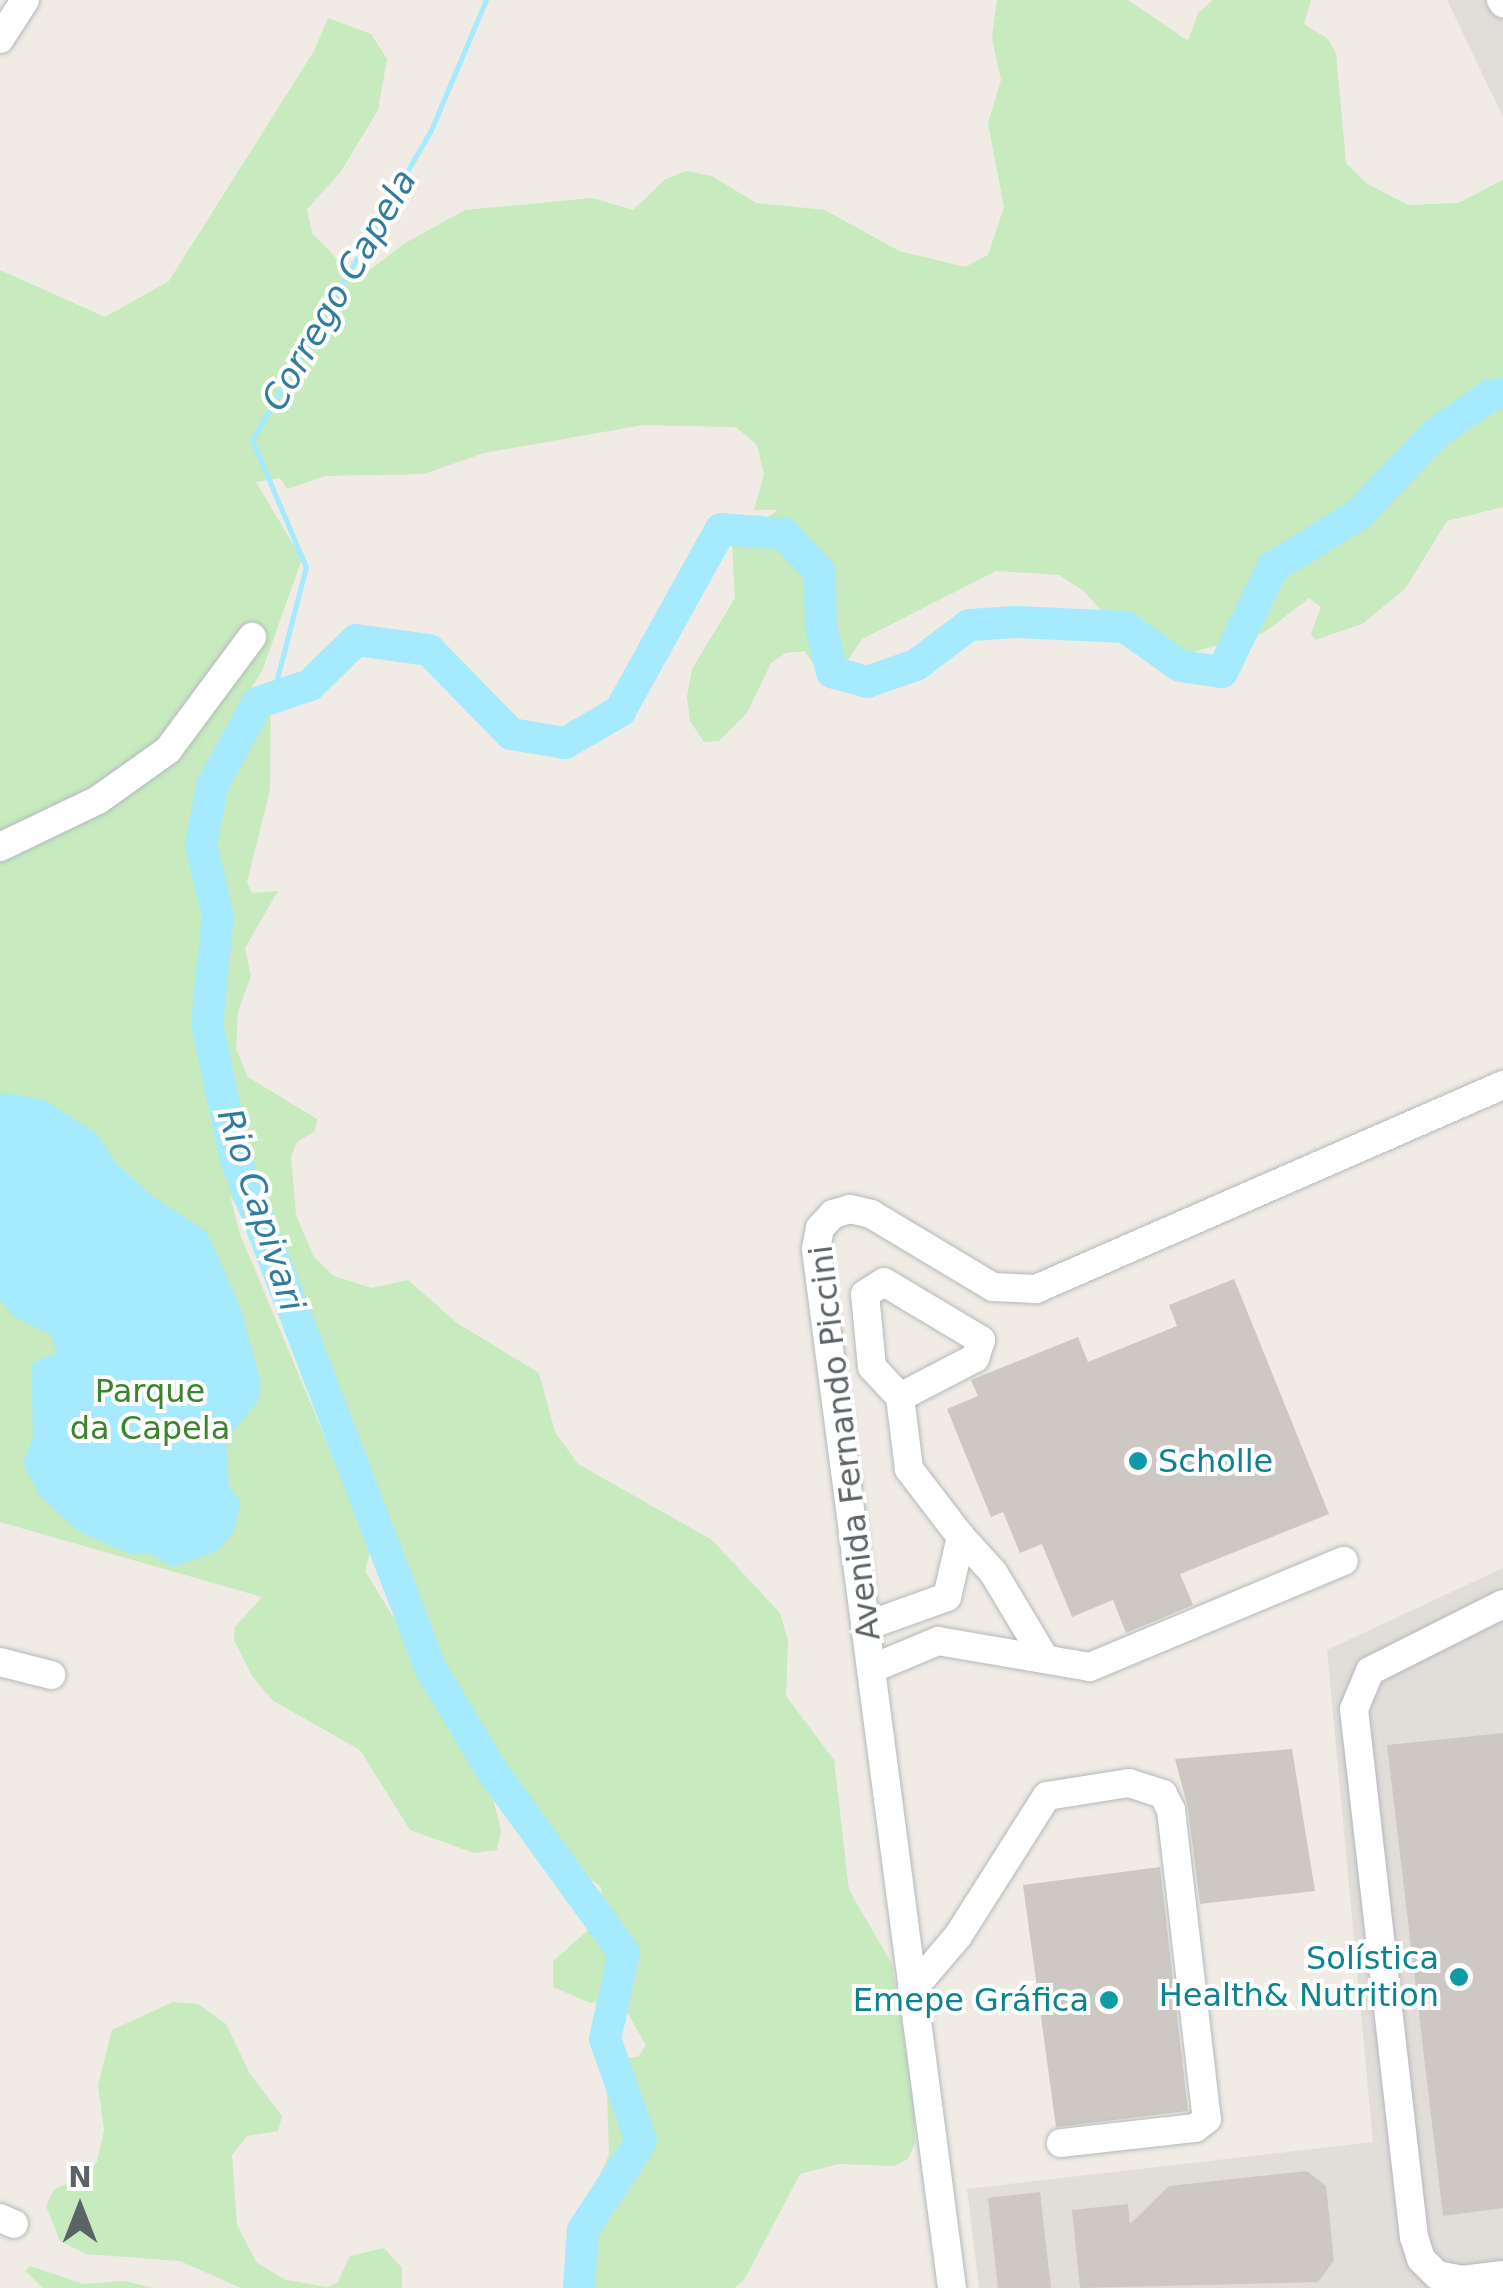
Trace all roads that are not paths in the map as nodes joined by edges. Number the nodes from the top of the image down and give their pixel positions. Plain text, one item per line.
1 (26, 0) edge
2 (0, 39) edge
3 (252, 637) dead end
4 (0, 847) edge
5 (1503, 1085) edge
6 (900, 1397) junction
7 (961, 1538) junction
8 (1344, 1561) dead end
9 (1503, 1604) edge
10 (866, 1626) junction
11 (1042, 1654) junction
12 (0, 1662) edge
13 (871, 1668) junction
14 (51, 1675) dead end
15 (912, 1990) junction
16 (1061, 2143) dead end
17 (1503, 2275) edge
18 (952, 2288) edge

1 - 2 street
3 - 4 street
5 - 10 street, Avenida Fernando Piccini
6 - 6 street
6 - 7 street
7 - 10 street
7 - 11 street
8 - 11 street
9 - 17 street
10 - 13 street, Avenida Fernando Piccini
11 - 13 street
12 - 14 street
13 - 15 street, Avenida Fernando Piccini
15 - 16 street
15 - 18 street, Avenida Fernando Piccini

